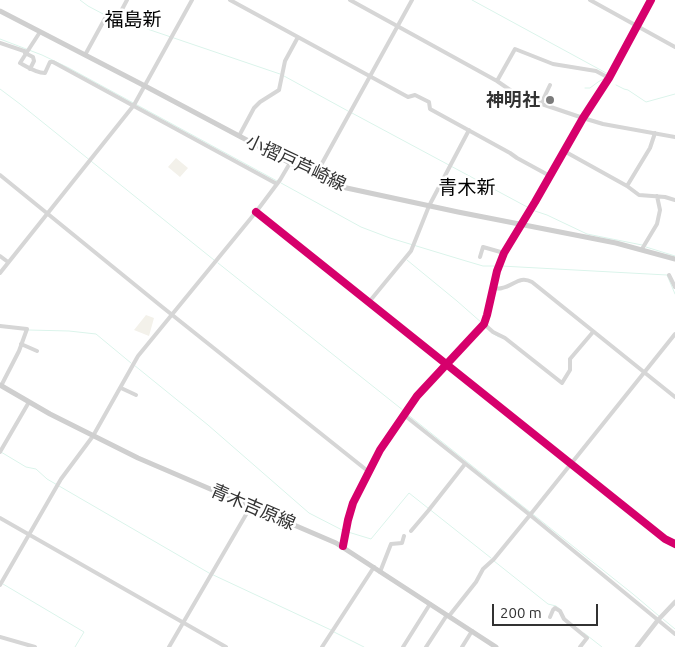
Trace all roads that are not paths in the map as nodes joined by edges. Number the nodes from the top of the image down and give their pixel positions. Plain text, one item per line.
1 (127, 0) edge
2 (192, 0) edge
3 (230, 0) edge
4 (350, 0) edge
5 (412, 0) edge
6 (590, 0) edge
7 (651, 0) edge
8 (0, 11) edge
9 (398, 26) junction
10 (637, 26) junction
11 (40, 32) junction
12 (298, 37) junction
13 (0, 43) edge
14 (675, 47) edge
15 (26, 52) junction
16 (85, 55) junction
17 (30, 69) junction
18 (371, 76) junction
19 (609, 78) junction
20 (497, 81) junction
21 (550, 85) dead end
22 (145, 86) junction
23 (541, 104) junction
24 (134, 105) junction
25 (583, 118) junction
26 (469, 130) junction
27 (655, 133) junction
28 (239, 136) junction
29 (675, 137) edge
30 (564, 151) junction
31 (290, 163) junction
32 (0, 175) edge
33 (316, 176) junction
34 (550, 176) junction
35 (277, 184) junction
36 (627, 186) junction
37 (657, 196) junction
38 (675, 200) edge
39 (429, 206) junction
40 (256, 212) junction
41 (48, 213) junction
42 (521, 225) junction
43 (642, 249) junction
44 (504, 253) junction
45 (0, 256) edge
46 (480, 257) dead end
47 (675, 259) edge
48 (8, 262) junction
49 (0, 272) edge
50 (670, 275) dead end
51 (675, 287) edge
52 (493, 288) junction
53 (369, 302) junction
54 (173, 314) junction
55 (484, 324) junction
56 (0, 326) edge
57 (593, 332) junction
58 (675, 334) edge
59 (21, 344) junction
60 (37, 352) dead end
61 (447, 365) junction
62 (644, 373) junction
63 (0, 386) edge
64 (121, 388) junction
65 (136, 396) dead end
66 (675, 397) edge
67 (29, 402) junction
68 (404, 415) junction
69 (93, 436) junction
70 (0, 452) edge
71 (465, 464) junction
72 (571, 464) junction
73 (369, 472) junction
74 (251, 506) junction
75 (530, 516) junction
76 (0, 518) edge
77 (411, 531) dead end
78 (29, 535) junction
79 (404, 536) dead end
80 (675, 544) edge
81 (343, 546) junction
82 (374, 567) junction
83 (380, 572) junction
84 (0, 585) edge
85 (675, 602) edge
86 (430, 604) junction
87 (448, 616) junction
88 (550, 617) dead end
89 (658, 620) junction
90 (183, 622) junction
91 (472, 631) junction
92 (675, 634) edge
93 (0, 637) edge
94 (582, 646) edge
95 (35, 647) edge
96 (169, 647) edge
97 (226, 647) edge
98 (322, 647) edge
99 (403, 647) edge
100 (426, 647) edge
101 (462, 647) edge
102 (496, 647) edge
103 (637, 647) edge

1 - 16 street
2 - 22 street
3 - 12 street
4 - 9 street
5 - 9 street
6 - 10 street
7 - 10 street
8 - 11 main road, 小摺戸芦崎線
9 - 18 street
9 - 20 street
10 - 14 street
10 - 19 street
11 - 15 street
11 - 16 main road, 小摺戸芦崎線
12 - 18 street
12 - 28 street
13 - 15 street
15 - 17 street
15 - 17 street
16 - 22 main road, 小摺戸芦崎線
17 - 24 street
18 - 26 street
18 - 33 street
19 - 20 street
19 - 25 street
20 - 23 street
21 - 23 street
22 - 24 street
22 - 28 main road, 小摺戸芦崎線
23 - 25 street
24 - 35 street
24 - 41 street
25 - 27 street
25 - 30 street
26 - 34 street
26 - 39 street
27 - 29 street
27 - 36 street
28 - 31 main road, 小摺戸芦崎線
30 - 34 street
30 - 36 street
31 - 33 main road, 小摺戸芦崎線
31 - 35 street
32 - 41 street
33 - 39 main road, 小摺戸芦崎線
34 - 42 street
35 - 40 street
36 - 37 street
37 - 38 street
37 - 43 street
39 - 42 main road, 小摺戸芦崎線
39 - 53 street
40 - 53 street
40 - 54 street
41 - 48 street
41 - 54 street
42 - 43 main road, 小摺戸芦崎線
42 - 44 street
43 - 47 main road, 小摺戸芦崎線
44 - 46 street
44 - 52 street
45 - 48 street
48 - 49 street
50 - 51 street
52 - 55 street
52 - 57 street
53 - 61 street
54 - 64 street
54 - 73 street
55 - 57 street
55 - 61 street
56 - 59 street
57 - 62 street
58 - 62 street
59 - 60 street
59 - 63 street
61 - 68 street
61 - 72 street
62 - 66 street
62 - 72 street
63 - 67 main road, 青木吉原線
64 - 65 street
64 - 69 street
67 - 69 main road, 青木吉原線
67 - 70 street
68 - 71 street
68 - 73 street
69 - 74 main road, 青木吉原線
69 - 78 street
71 - 75 street
71 - 77 street
72 - 75 street
72 - 80 street
73 - 81 street
74 - 81 main road, 青木吉原線
74 - 90 street
75 - 87 street
75 - 89 street
76 - 78 street
78 - 84 street
78 - 90 street
79 - 83 street
81 - 82 main road, 青木吉原線
82 - 83 main road, 青木吉原線
82 - 98 street
83 - 86 main road, 青木吉原線
85 - 89 street
86 - 87 main road, 青木吉原線
86 - 99 street
87 - 91 main road, 青木吉原線
87 - 100 street
88 - 94 street
89 - 92 street
89 - 103 street
90 - 96 street
90 - 97 street
91 - 101 street
91 - 102 main road, 青木吉原線
93 - 95 street

